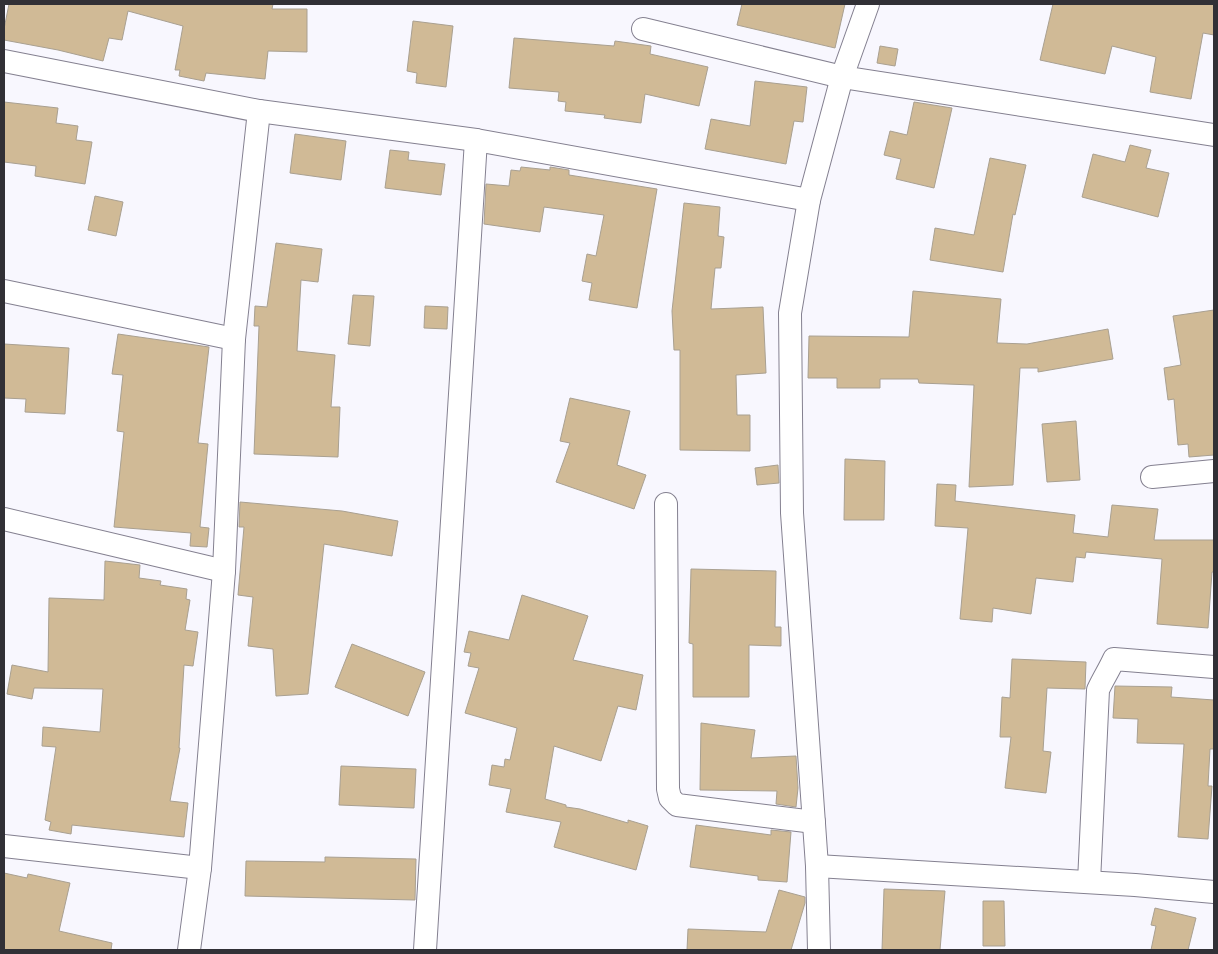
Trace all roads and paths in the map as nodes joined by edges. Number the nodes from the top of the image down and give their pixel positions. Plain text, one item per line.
1 (868, 4) edge
2 (643, 29) dead end
3 (4, 61) edge
4 (842, 77) junction
5 (260, 111) junction
6 (1214, 135) edge
7 (476, 140) junction
8 (809, 200) junction
9 (4, 291) edge
10 (234, 339) junction
11 (1214, 472) edge
12 (1152, 477) dead end
13 (666, 504) dead end
14 (4, 519) edge
15 (224, 571) junction
16 (1214, 667) edge
17 (814, 822) junction
18 (4, 846) edge
19 (817, 866) junction
20 (200, 868) junction
21 (1089, 882) junction
22 (1214, 892) edge
23 (189, 950) edge
24 (425, 950) edge
25 (819, 950) edge

1 - 4 street
2 - 4 street
3 - 5 street
4 - 6 street
4 - 8 street
5 - 7 street
5 - 10 street
7 - 8 street
7 - 24 street
8 - 17 street
9 - 10 street
10 - 15 street
11 - 12 street
13 - 17 street
14 - 15 street
15 - 20 street
16 - 21 street
17 - 19 street
18 - 20 street
19 - 21 street
19 - 25 street
20 - 23 street
21 - 22 street

